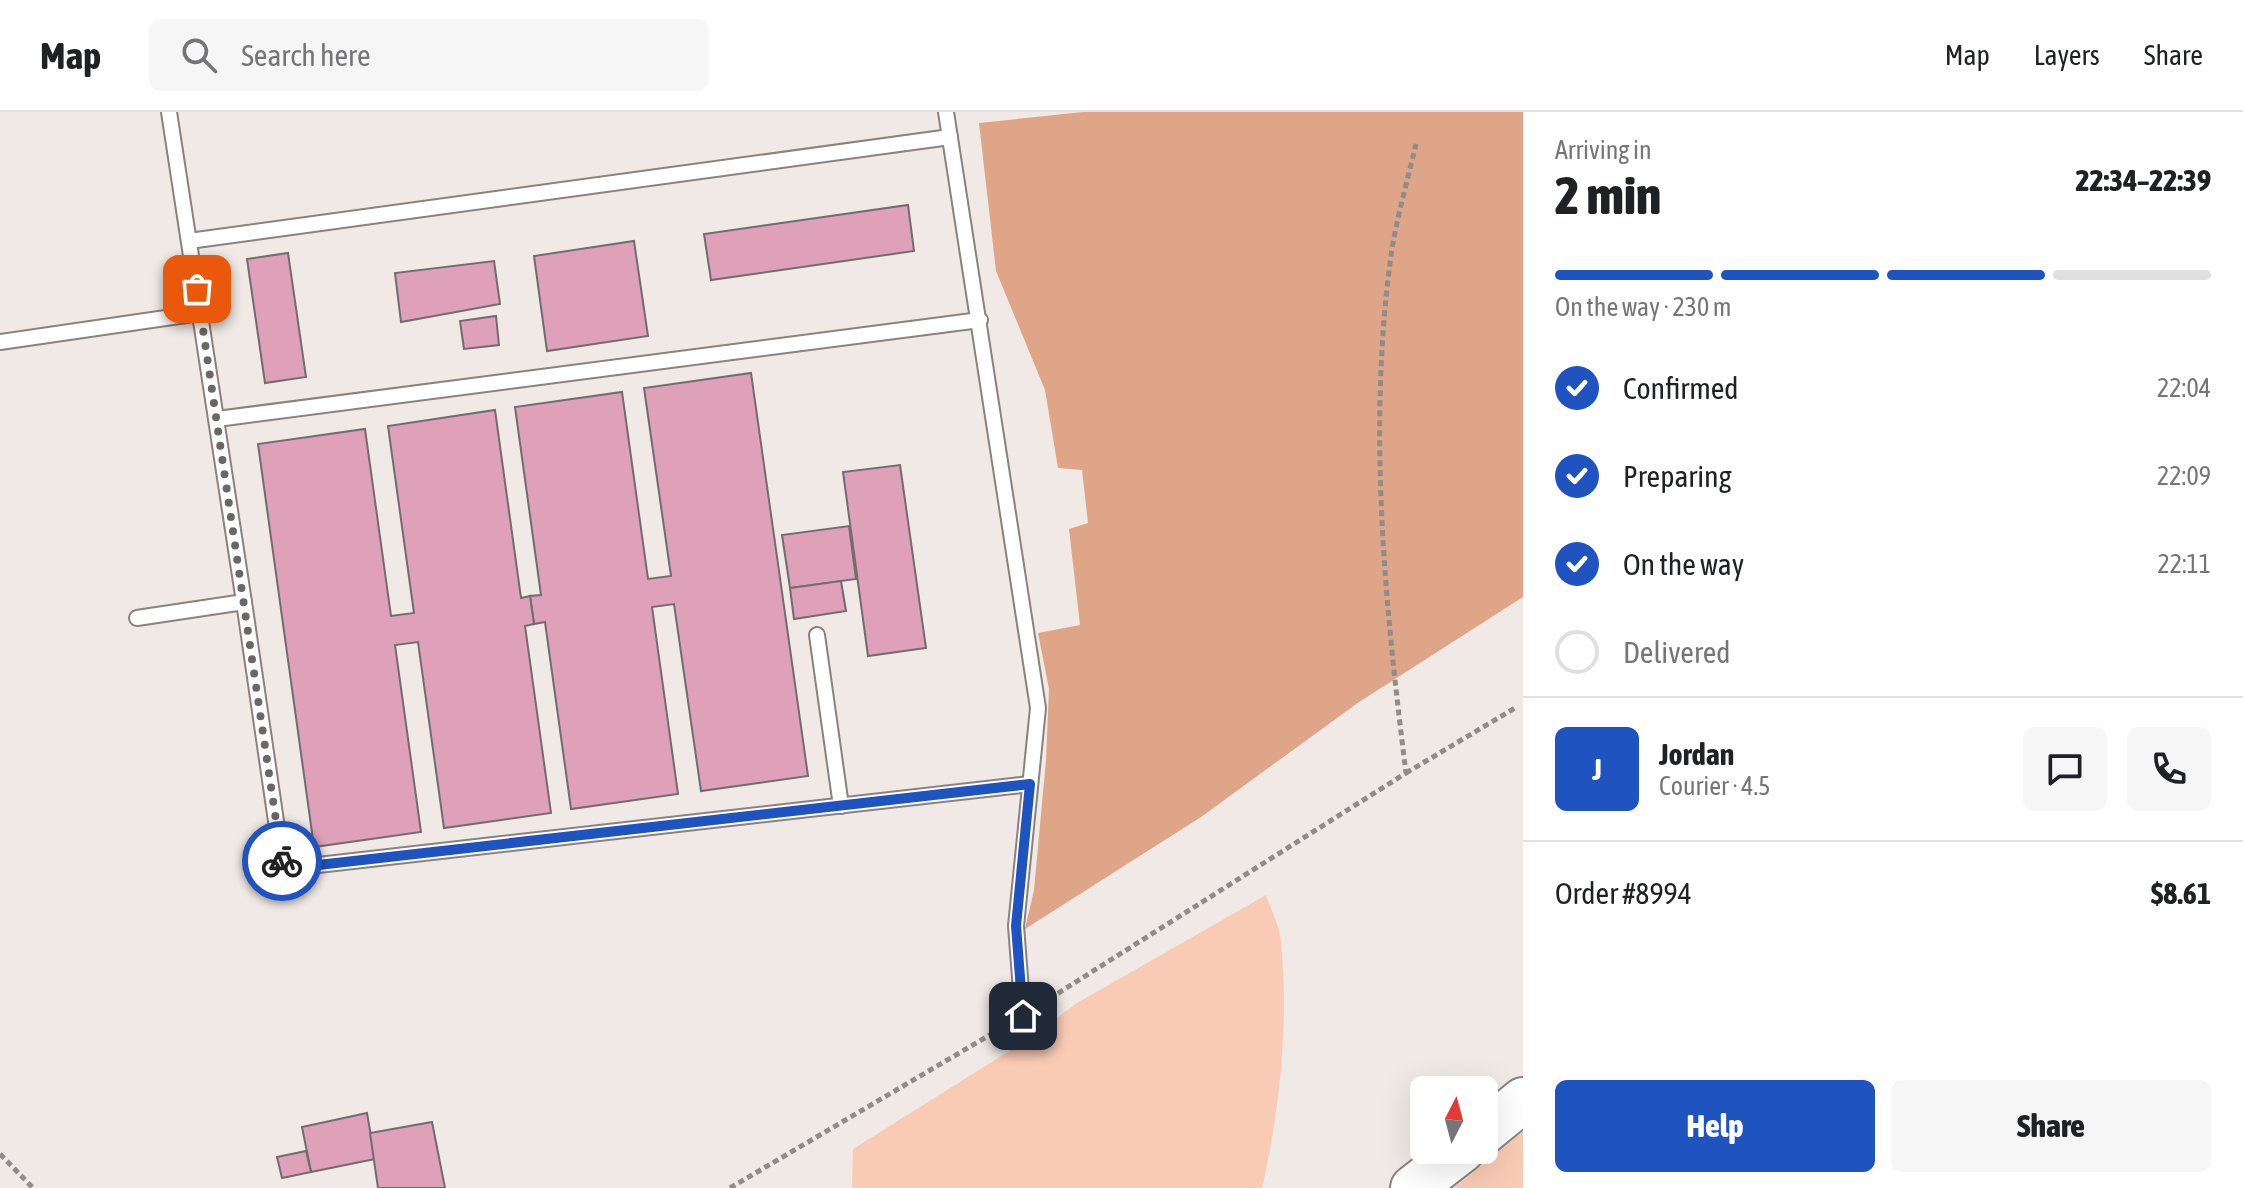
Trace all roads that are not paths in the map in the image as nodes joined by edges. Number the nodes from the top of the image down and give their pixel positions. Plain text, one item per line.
1 (169, 112) edge
2 (946, 112) edge
3 (950, 137) junction
4 (189, 241) junction
5 (200, 313) junction
6 (980, 320) junction
7 (0, 342) edge
8 (217, 419) junction
9 (244, 602) junction
10 (137, 618) dead end
11 (817, 635) dead end
12 (1030, 784) junction
13 (841, 806) junction
14 (1023, 1016) road end
15 (1523, 1100) edge
16 (1498, 1121) edge
17 (1444, 1164) edge
18 (1413, 1188) edge

1 - 4 lane
2 - 3 lane
3 - 4 lane
3 - 6 lane
4 - 5 lane
5 - 7 lane
5 - 8 lane
6 - 8 lane
6 - 12 lane
8 - 9 lane
9 - 10 lane
9 - 13 lane
11 - 13 lane
12 - 13 lane
12 - 14 lane
15 - 16 highway
17 - 18 highway

